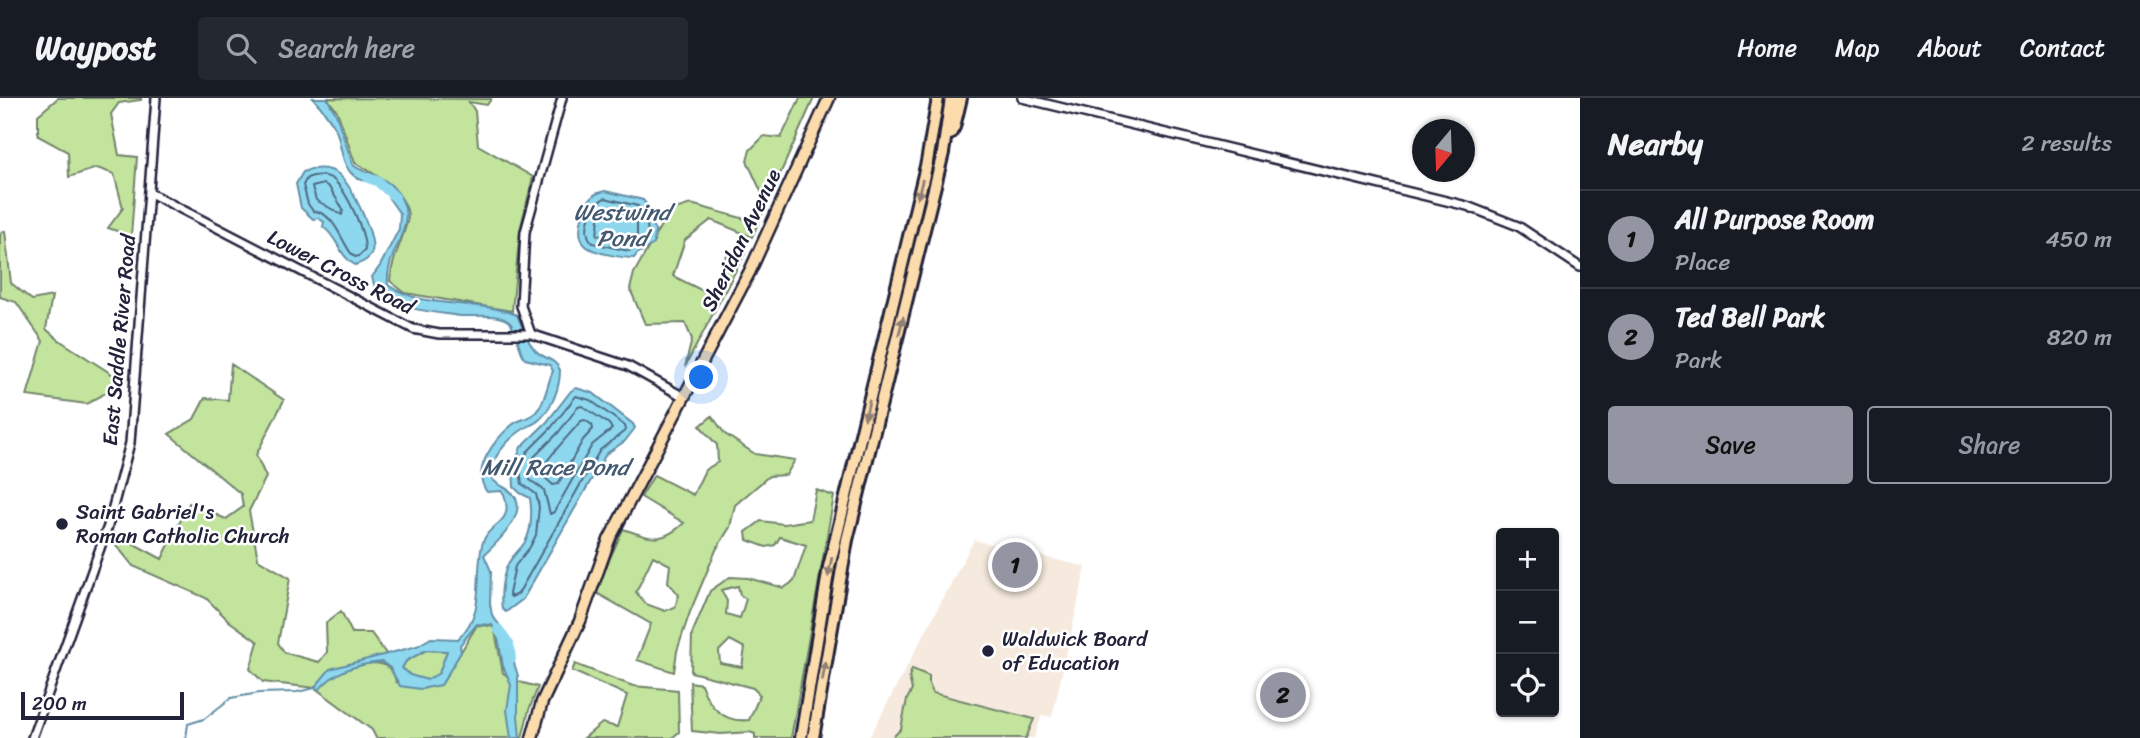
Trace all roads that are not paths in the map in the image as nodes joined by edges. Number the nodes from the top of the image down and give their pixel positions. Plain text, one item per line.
1 (156, 98) edge
2 (562, 98) edge
3 (829, 98) edge
4 (931, 98) edge
5 (938, 98) edge
6 (951, 98) edge
7 (961, 98) edge
8 (1022, 98) edge
9 (945, 142) junction
10 (927, 162) junction
11 (150, 193) junction
12 (1580, 267) edge
13 (529, 334) junction
14 (684, 397) junction
15 (32, 738) edge
16 (532, 738) edge
17 (801, 738) edge
18 (813, 738) edge

1 - 11 street, East Saddle River Road
2 - 13 street
3 - 14 main road, Sheridan Avenue
4 - 10 highway
5 - 10 highway
6 - 9 highway
7 - 9 highway
8 - 12 street
18 -> 9 highway
10 -> 17 highway
11 - 13 street, Lower Cross Road
11 - 15 street, East Saddle River Road
13 - 14 street, Lower Cross Road
14 - 16 main road, Sheridan Avenue

